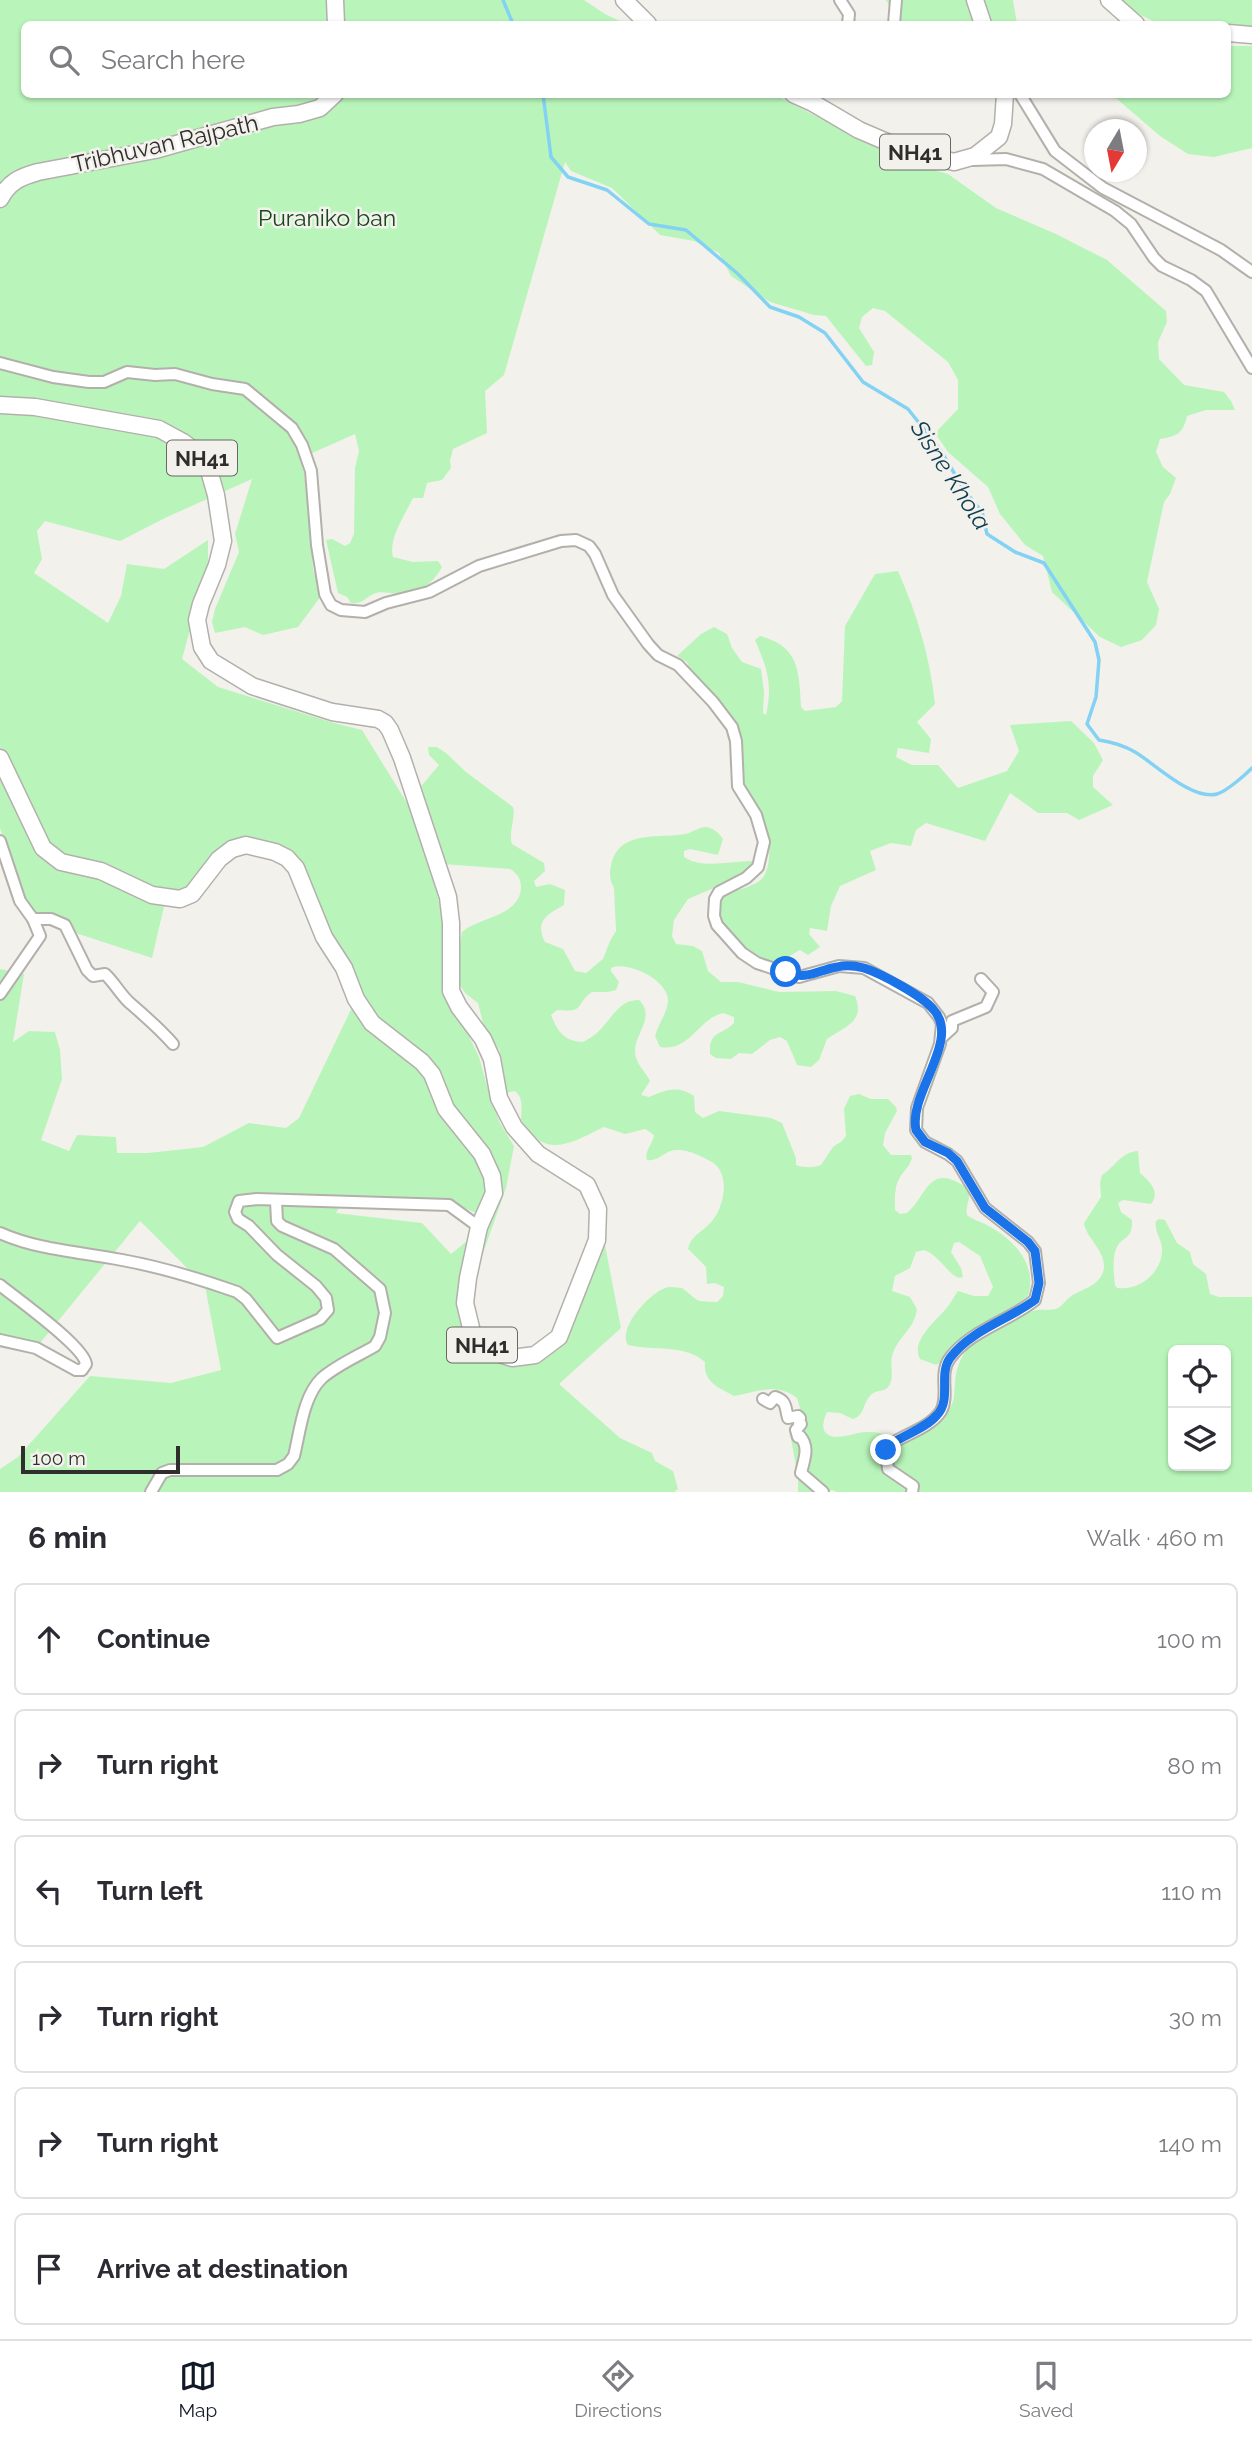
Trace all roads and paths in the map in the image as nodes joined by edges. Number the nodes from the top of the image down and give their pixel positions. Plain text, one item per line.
1 (335, 0) edge
2 (624, 0) edge
3 (840, 0) edge
4 (896, 0) edge
5 (975, 0) edge
6 (1109, 0) edge
7 (336, 21) edge
8 (645, 21) edge
9 (848, 21) edge
10 (894, 21) edge
11 (982, 21) edge
12 (1133, 21) edge
13 (1231, 33) edge
14 (1252, 35) edge
15 (331, 98) edge
16 (802, 98) edge
17 (1006, 98) edge
18 (1022, 98) edge
19 (963, 160) junction
20 (1110, 193) junction
21 (0, 199) edge
22 (1105, 205) junction
23 (1252, 272) edge
24 (0, 363) edge
25 (1252, 368) edge
26 (0, 405) edge
27 (0, 758) edge
28 (0, 841) edge
29 (33, 919) junction
30 (981, 979) dead end
31 (0, 994) edge
32 (941, 1038) junction
33 (173, 1044) dead end
34 (276, 1200) junction
35 (479, 1227) junction
36 (0, 1233) edge
37 (0, 1285) edge
38 (0, 1340) edge
39 (763, 1399) dead end
40 (152, 1492) edge
41 (824, 1492) edge
42 (912, 1492) edge

1 - 7 highway
2 - 8 highway
3 - 9 street
4 - 10 street
5 - 11 highway
6 - 12 highway
13 - 14 highway
15 - 21 highway, Tribhuvan Rajpath
16 - 19 highway, NH41
17 - 19 highway, NH41
18 - 20 street
19 - 22 street
20 - 22 street
20 - 23 street
22 - 25 street
24 - 32 street
26 - 35 highway, NH41
27 - 35 highway, NH41
28 - 29 street
29 - 31 street
29 - 33 street
30 - 32 street
32 - 42 street
34 - 35 street
34 - 36 street
34 - 40 street
37 - 38 street
39 - 41 street

